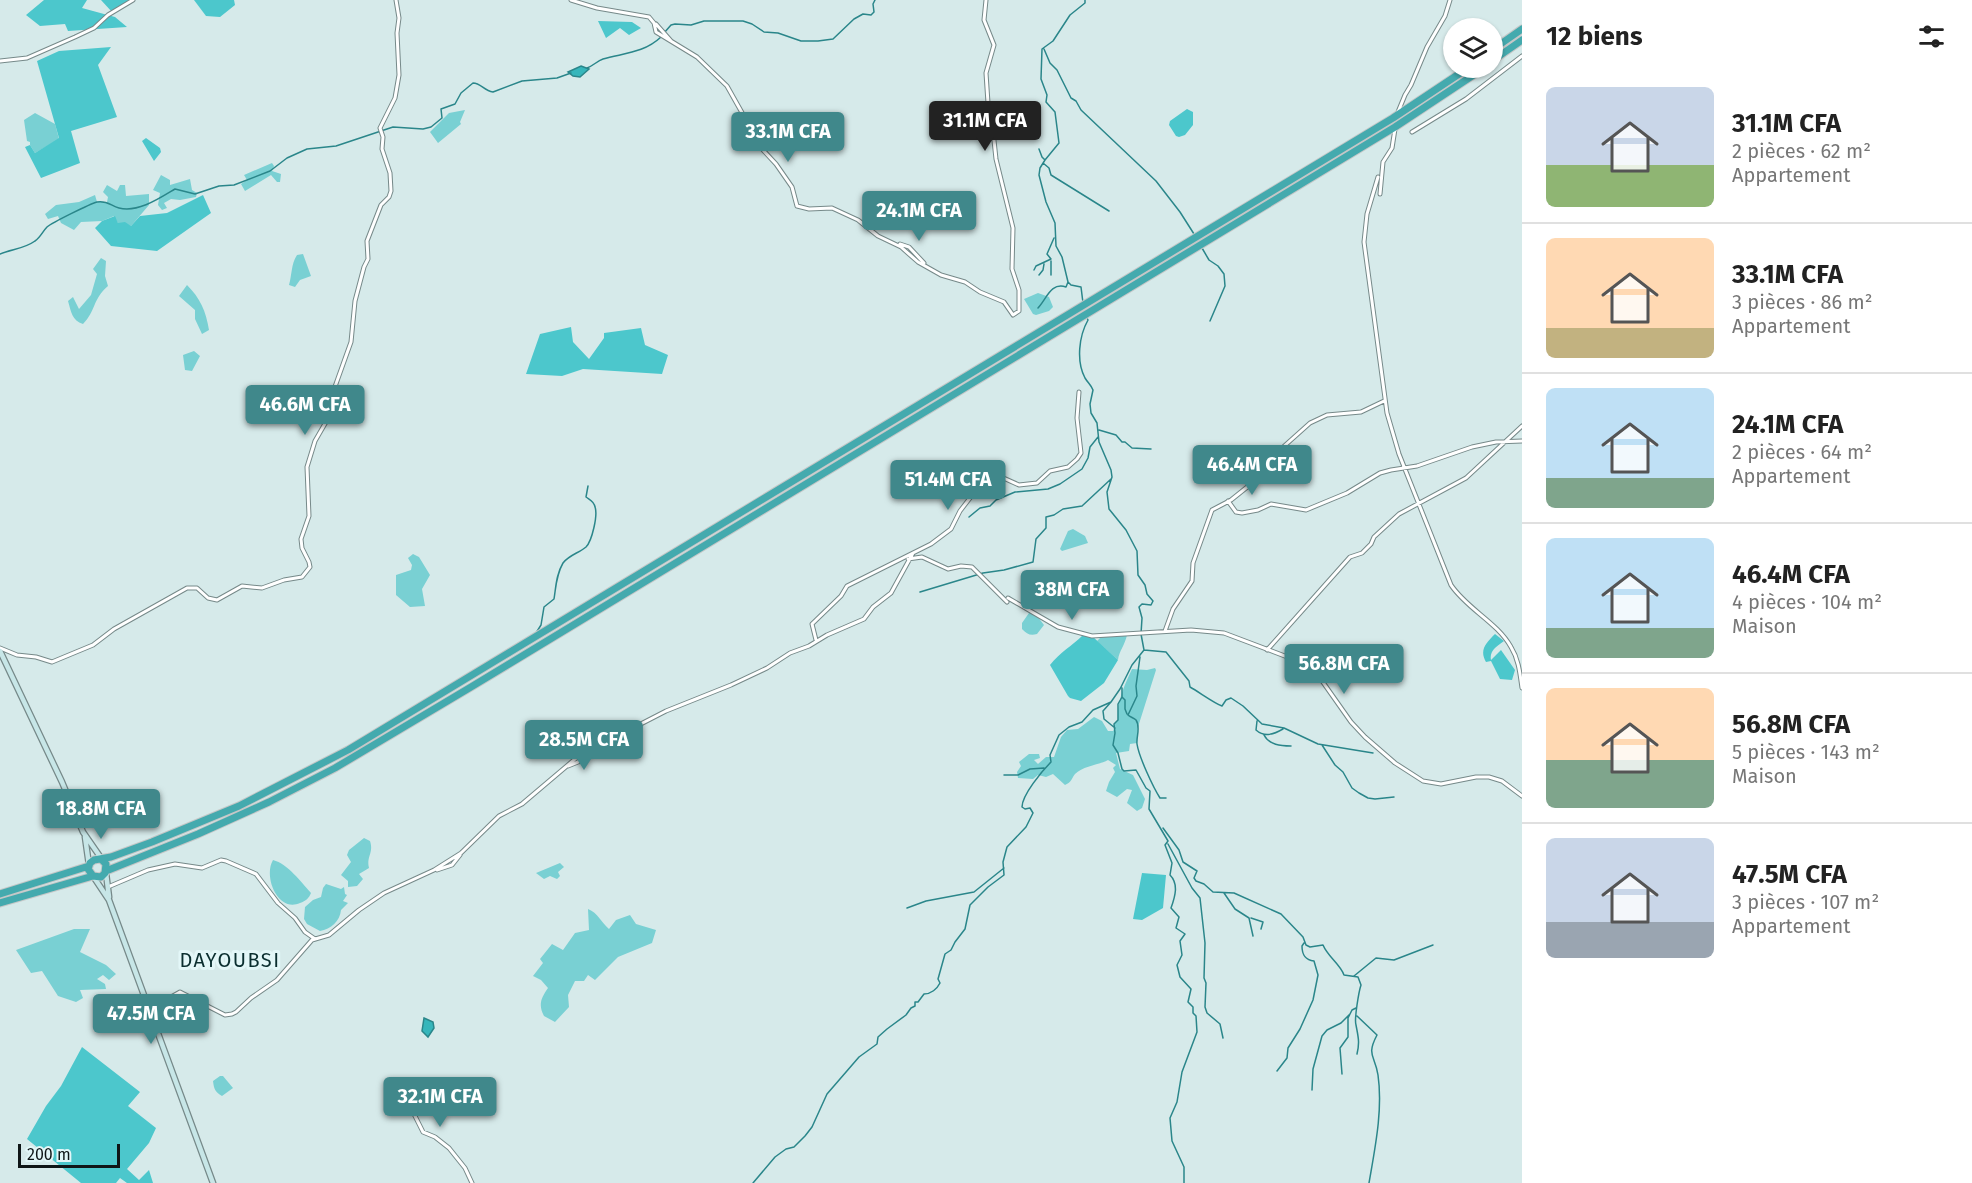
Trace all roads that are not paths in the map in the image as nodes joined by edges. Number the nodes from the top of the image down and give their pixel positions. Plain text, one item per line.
1 (132, 0) edge
2 (396, 0) edge
3 (571, 0) edge
4 (986, 0) edge
5 (1450, 0) edge
6 (1522, 28) edge
7 (1522, 40) edge
8 (1503, 42) edge
9 (1503, 53) edge
10 (1522, 56) edge
11 (1, 62) edge
12 (1453, 78) edge
13 (1469, 78) edge
14 (1393, 118) junction
15 (1395, 127) junction
16 (1412, 132) dead end
17 (1378, 177) dead end
18 (1380, 194) dead end
19 (1079, 392) dead end
20 (1385, 401) junction
21 (1522, 426) edge
22 (1522, 441) edge
23 (1503, 442) junction
24 (1405, 468) junction
25 (1228, 501) junction
26 (1418, 502) junction
27 (913, 553) junction
28 (901, 559) junction
29 (908, 559) junction
30 (1165, 631) junction
31 (816, 640) junction
32 (0, 649) edge
33 (1267, 650) junction
34 (1522, 688) edge
35 (1522, 796) edge
36 (83, 832) junction
37 (102, 860) junction
38 (89, 866) junction
39 (106, 871) junction
40 (93, 876) junction
41 (108, 887) junction
42 (0, 894) edge
43 (109, 900) junction
44 (0, 903) edge
45 (315, 939) junction
46 (145, 997) junction
47 (392, 1087) dead end
48 (213, 1183) edge
49 (472, 1183) edge

1 - 11 street
2 - 32 street
3 - 4 street
5 - 14 street
6 - 8 highway
7 - 9 highway
10 - 16 street
12 - 14 highway
13 - 15 highway
14 - 15 street
14 - 37 highway
15 - 18 street
15 - 39 highway
17 - 20 street
19 - 27 street
20 - 24 street
20 - 25 street
21 - 23 street
22 - 23 street
23 - 24 street
23 - 26 street
24 - 25 street
24 - 26 street
25 - 30 street
26 - 33 street
26 - 34 street
27 - 28 street
27 - 29 street
28 - 29 street
28 - 31 street
29 - 30 street
29 - 31 street
30 - 33 street
31 - 45 street
32 - 36 street
33 - 35 street
36 - 37 street
36 - 38 street
37 - 38 highway
37 - 39 highway
38 - 40 highway
38 - 42 highway
39 - 40 highway
39 - 41 street
40 - 43 street
40 - 44 highway
41 - 43 street
41 - 45 street
43 - 46 street
45 - 46 street
46 - 48 street
47 - 49 street

